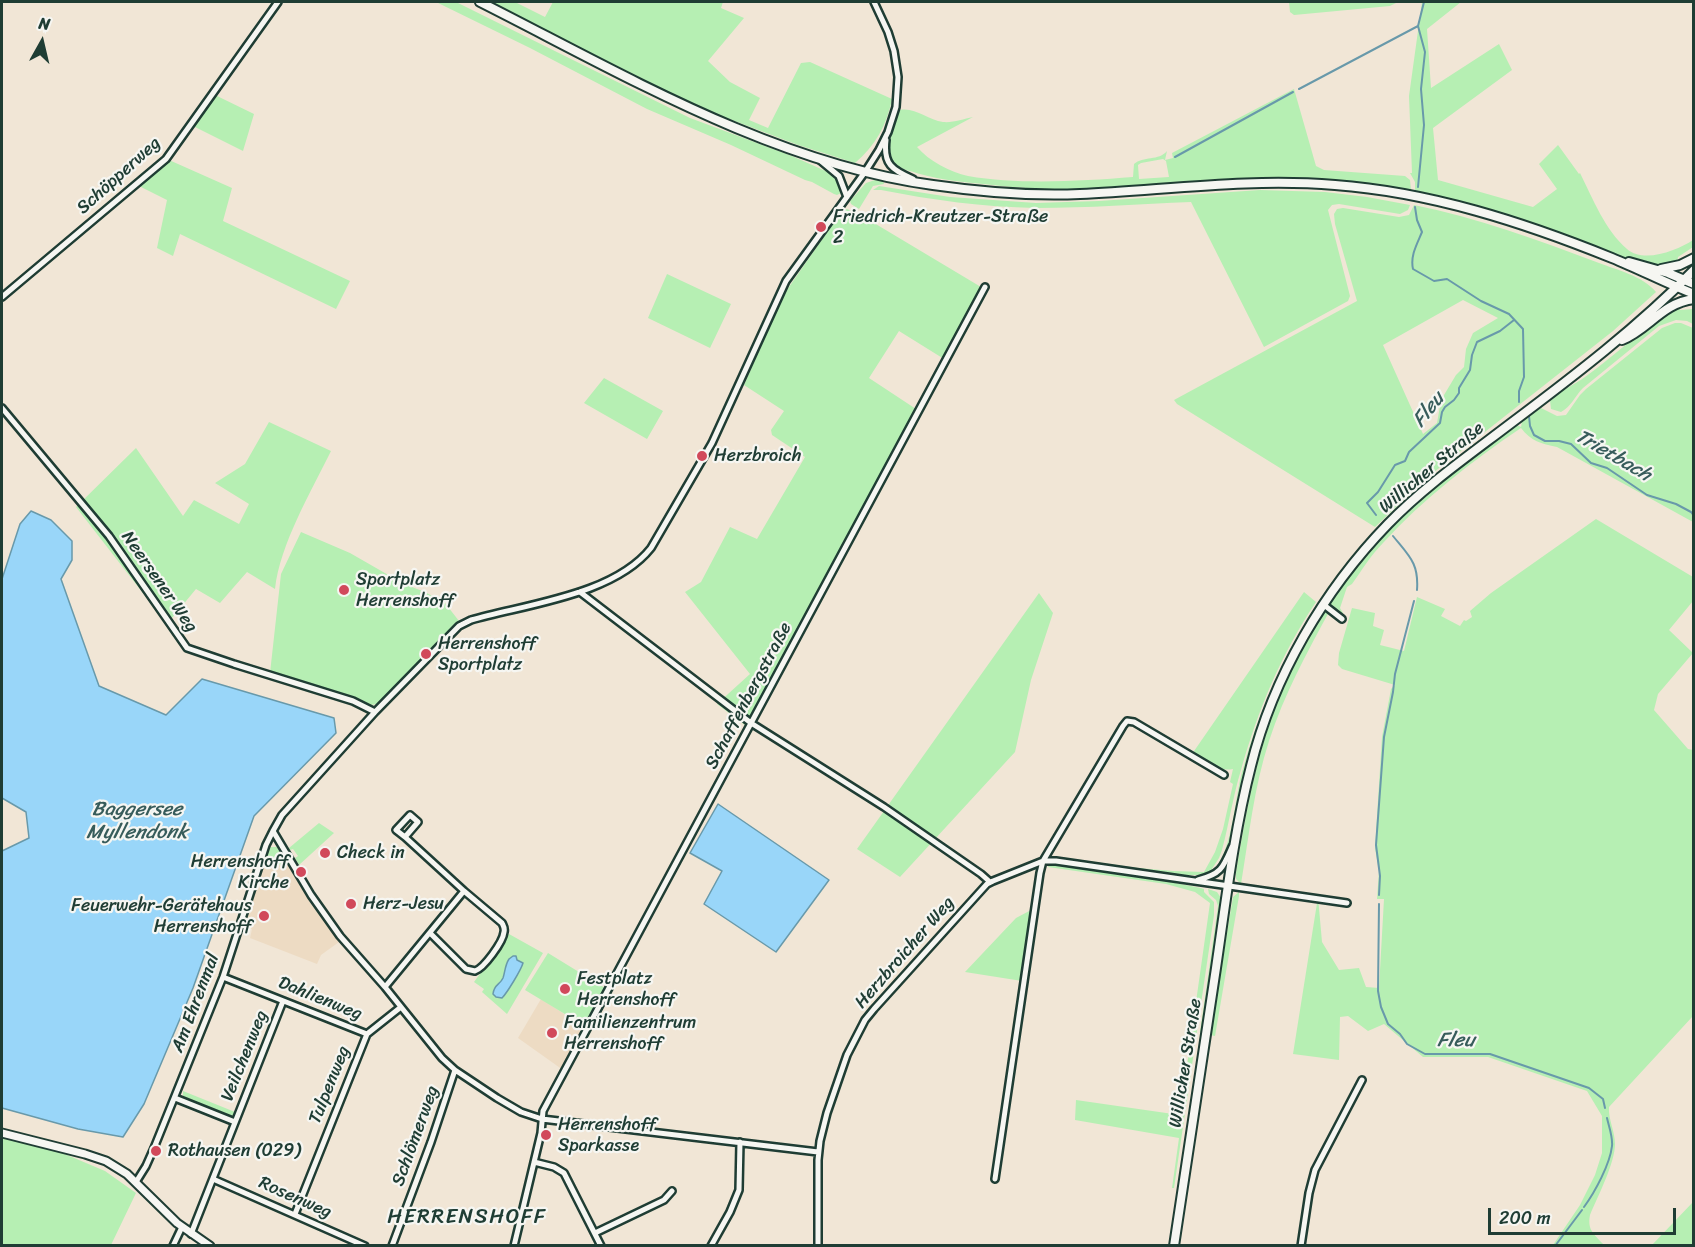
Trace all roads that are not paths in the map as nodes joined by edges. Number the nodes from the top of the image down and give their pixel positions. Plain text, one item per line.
1 (278, 2) edge
2 (480, 2) edge
3 (874, 2) edge
4 (886, 135) junction
5 (817, 158) junction
6 (865, 172) junction
7 (932, 185) junction
8 (847, 197) junction
9 (1694, 258) edge
10 (1613, 259) junction
11 (1657, 269) junction
12 (1694, 270) edge
13 (1684, 279) junction
14 (1694, 284) edge
15 (985, 287) dead end
16 (1677, 287) junction
17 (1694, 294) edge
18 (2, 297) edge
19 (1694, 299) edge
20 (1615, 343) junction
21 (2, 408) edge
22 (580, 591) junction
23 (1324, 605) junction
24 (1342, 619) dead end
25 (375, 712) junction
26 (751, 723) junction
27 (1224, 775) dead end
28 (273, 831) junction
29 (405, 837) dead end
30 (1236, 837) junction
31 (1043, 861) junction
32 (1193, 881) junction
33 (990, 882) junction
34 (1228, 885) junction
35 (464, 891) junction
36 (1347, 903) dead end
37 (430, 933) junction
38 (223, 977) junction
39 (385, 987) junction
40 (283, 1001) junction
41 (401, 1007) junction
42 (367, 1034) junction
43 (455, 1070) junction
44 (1362, 1080) dead end
45 (175, 1098) junction
46 (542, 1119) junction
47 (235, 1122) junction
48 (2, 1133) edge
49 (740, 1142) junction
50 (818, 1152) junction
51 (534, 1162) junction
52 (213, 1179) junction
53 (995, 1179) dead end
54 (136, 1182) junction
55 (672, 1191) dead end
56 (295, 1214) junction
57 (182, 1227) junction
58 (595, 1233) junction
59 (191, 1234) junction
60 (173, 1245) edge
61 (210, 1245) edge
62 (365, 1245) edge
63 (392, 1245) edge
64 (514, 1245) edge
65 (601, 1245) edge
66 (711, 1245) edge
67 (818, 1245) edge
68 (1174, 1245) edge
69 (1301, 1245) edge

1 - 18 street, Schöpperweg
2 - 5 main road
3 - 4 street, Am Ehrenmal
4 - 6 street, Am Ehrenmal
4 - 7 street
5 - 6 main road
5 - 8 street
6 - 7 main road
6 - 8 street, Am Ehrenmal
7 - 10 main road
8 - 22 street, Am Ehrenmal
9 - 11 main road
10 - 11 main road
10 - 16 main road
11 - 13 main road
12 - 13 main road, Willicher Straße
13 - 14 main road
13 - 16 main road, Willicher Straße
15 - 26 street, Schaffenbergstraße
16 - 17 main road
16 - 20 main road, Willicher Straße
19 - 20 main road
20 - 23 main road, Willicher Straße
21 - 25 street, Neersener Weg
22 - 25 street, Am Ehrenmal
22 - 26 street
23 - 24 street
23 - 30 main road, Willicher Straße
25 - 28 street, Am Ehrenmal
26 - 33 street
26 - 46 street, Schaffenbergstraße
27 - 31 street
28 - 38 street, Am Ehrenmal
28 - 39 street
29 - 35 street
30 - 32 street
30 - 34 main road, Willicher Straße
31 - 32 street, Herzbroicher Weg
31 - 33 street, Herzbroicher Weg
31 - 53 street
32 - 34 street, Herzbroicher Weg
33 - 50 street, Herzbroicher Weg
34 - 36 street
34 - 68 main road, Willicher Straße
35 - 37 street
35 - 37 street
37 - 39 street
38 - 40 street, Dahlienweg
38 - 45 street, Am Ehrenmal
39 - 41 street
40 - 42 street, Dahlienweg
40 - 47 street, Veilchenweg
41 - 42 street, Dahlienweg
41 - 43 street
42 - 56 street, Tulpenweg
43 - 46 street
43 - 63 street, Schlömerweg
44 - 69 street
45 - 47 street, Veilchenweg
45 - 54 street, Am Ehrenmal
46 - 49 street
46 - 51 street, Schaffenbergstraße
47 - 52 street, Veilchenweg
48 - 54 street
49 - 50 street
49 - 66 street
50 - 67 street, Herzbroicher Weg
51 - 58 street
51 - 64 street, Schaffenbergstraße
52 - 56 street, Rosenweg
52 - 59 street, Veilchenweg
54 - 57 street
55 - 58 street
56 - 62 street, Rosenweg
57 - 59 street
57 - 60 street
58 - 65 street
59 - 61 street

